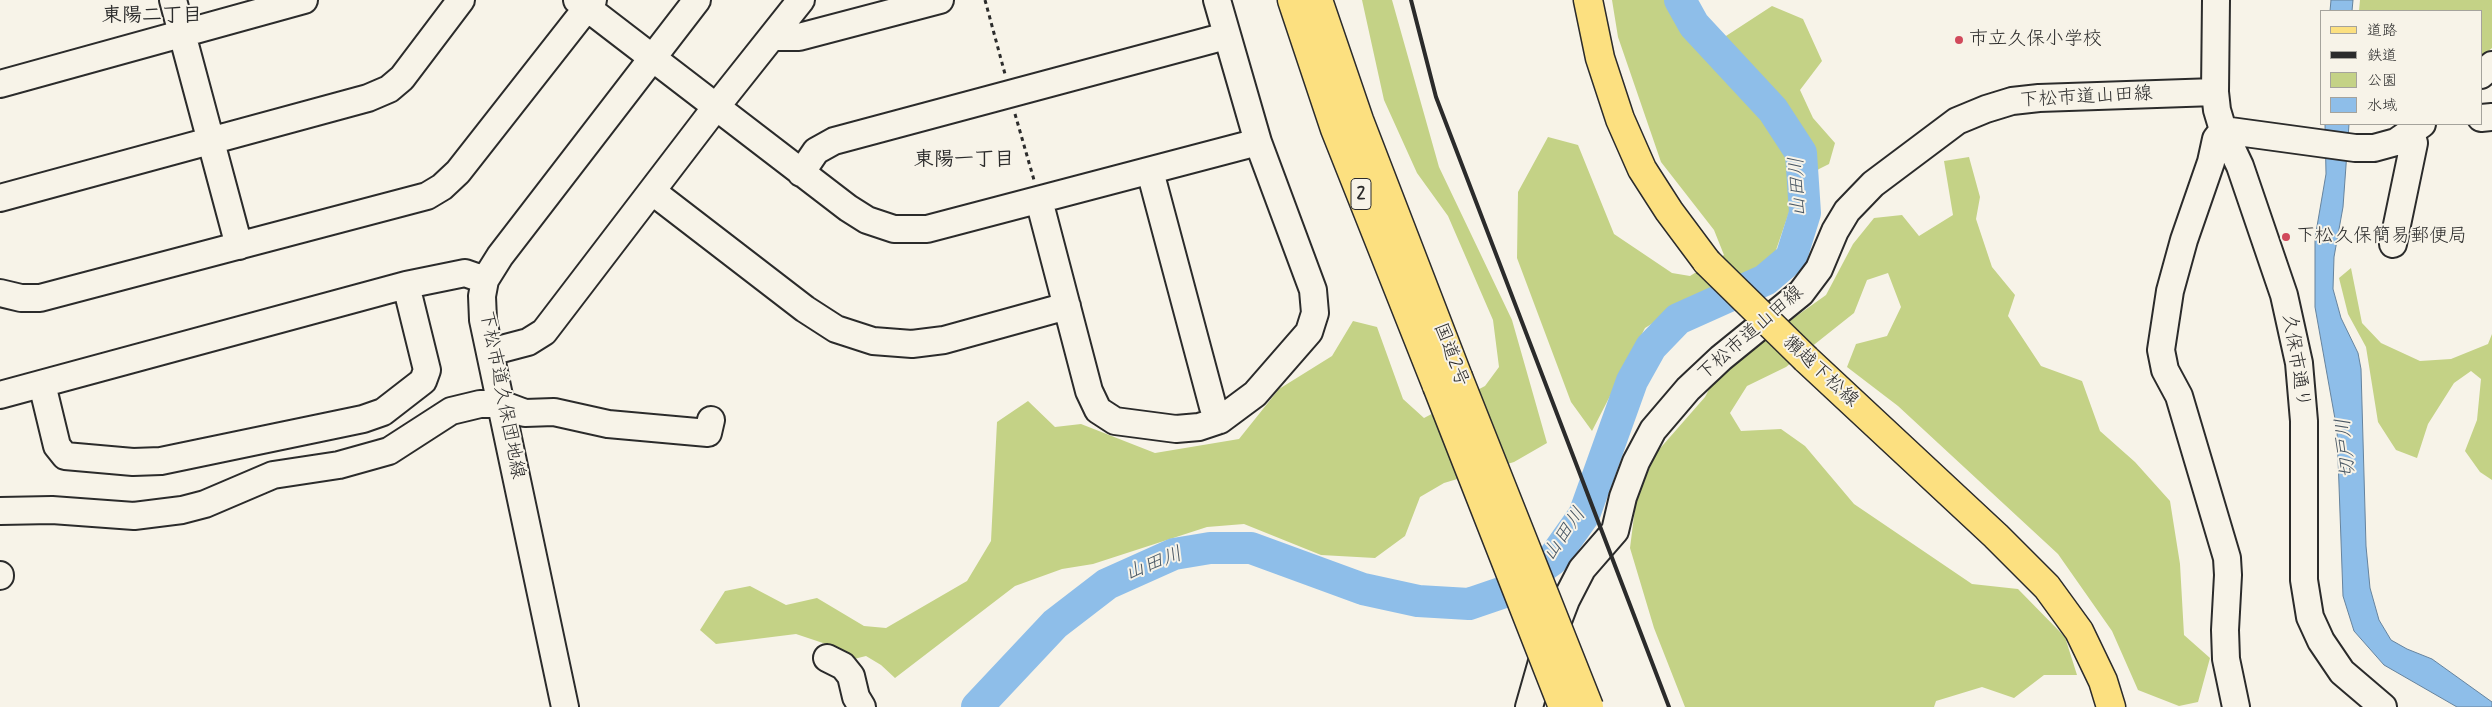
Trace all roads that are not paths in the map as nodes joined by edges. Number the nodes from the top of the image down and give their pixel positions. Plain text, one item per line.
1 (173, 0) edge
2 (304, 0) edge
3 (461, 0) edge
4 (697, 0) edge
5 (801, 0) edge
6 (940, 0) edge
7 (1216, 0) edge
8 (1292, 0) edge
9 (1318, 0) edge
10 (1588, 0) edge
11 (2216, 0) edge
12 (586, 3) edge
13 (182, 35) junction
14 (1226, 36) junction
15 (773, 37) junction
16 (652, 58) junction
17 (2492, 65) edge
18 (2482, 74) edge
19 (0, 84) edge
20 (2215, 92) junction
21 (716, 107) junction
22 (2416, 128) edge
23 (2223, 130) junction
24 (212, 140) junction
25 (1258, 142) junction
26 (1150, 171) junction
27 (801, 173) junction
28 (653, 192) junction
29 (0, 198) edge
30 (1039, 200) junction
31 (2393, 244) dead end
32 (239, 246) junction
33 (485, 280) junction
34 (406, 285) junction
35 (0, 293) edge
36 (1067, 306) junction
37 (490, 352) junction
38 (1448, 382) junction
39 (42, 384) junction
40 (0, 395) edge
41 (501, 404) junction
42 (711, 420) dead end
43 (1220, 420) junction
44 (1, 516) edge
45 (827, 658) dead end
46 (2239, 704) edge
47 (565, 707) edge
48 (862, 707) edge
49 (1530, 707) edge
50 (1563, 707) edge
51 (1589, 707) edge
52 (2111, 707) edge
53 (2383, 707) edge

1 - 13 street
2 - 13 street
3 - 24 street
4 - 16 street, 下松市道久保団地線
5 - 15 street
6 - 15 street
7 - 14 street
8 - 38 main road, 国道2号 / 2
9 - 38 main road, 国道2号 / 2
10 - 52 main road, 獺越下松線, bridge
11 - 20 street, 久保市通り
12 - 16 street
12 - 32 street
13 - 19 street
13 - 24 street
14 - 25 street
14 - 27 street
15 - 21 street
16 - 21 street
16 - 33 street, 下松市道久保団地線
17 - 18 street
20 - 23 street, 久保市通り
20 - 49 street, 下松市道山田線
21 - 27 street
21 - 28 street
22 - 23 street
22 - 31 street
23 - 46 street
23 - 53 street, 久保市通り
24 - 29 street
24 - 32 street
25 - 26 street
25 - 43 street
26 - 30 street
26 - 43 street
27 - 30 street
28 - 36 street
28 - 37 street
30 - 36 street
32 - 35 street
33 - 34 street
33 - 37 street, 下松市道久保団地線
34 - 39 street
34 - 39 street
36 - 43 street
37 - 41 street, 下松市道久保団地線
38 - 50 main road, 国道2号 / 2, bridge
38 - 51 main road, 国道2号 / 2, bridge
39 - 40 street
41 - 42 street
41 - 44 street
41 - 47 street, 下松市道久保団地線
45 - 48 street

